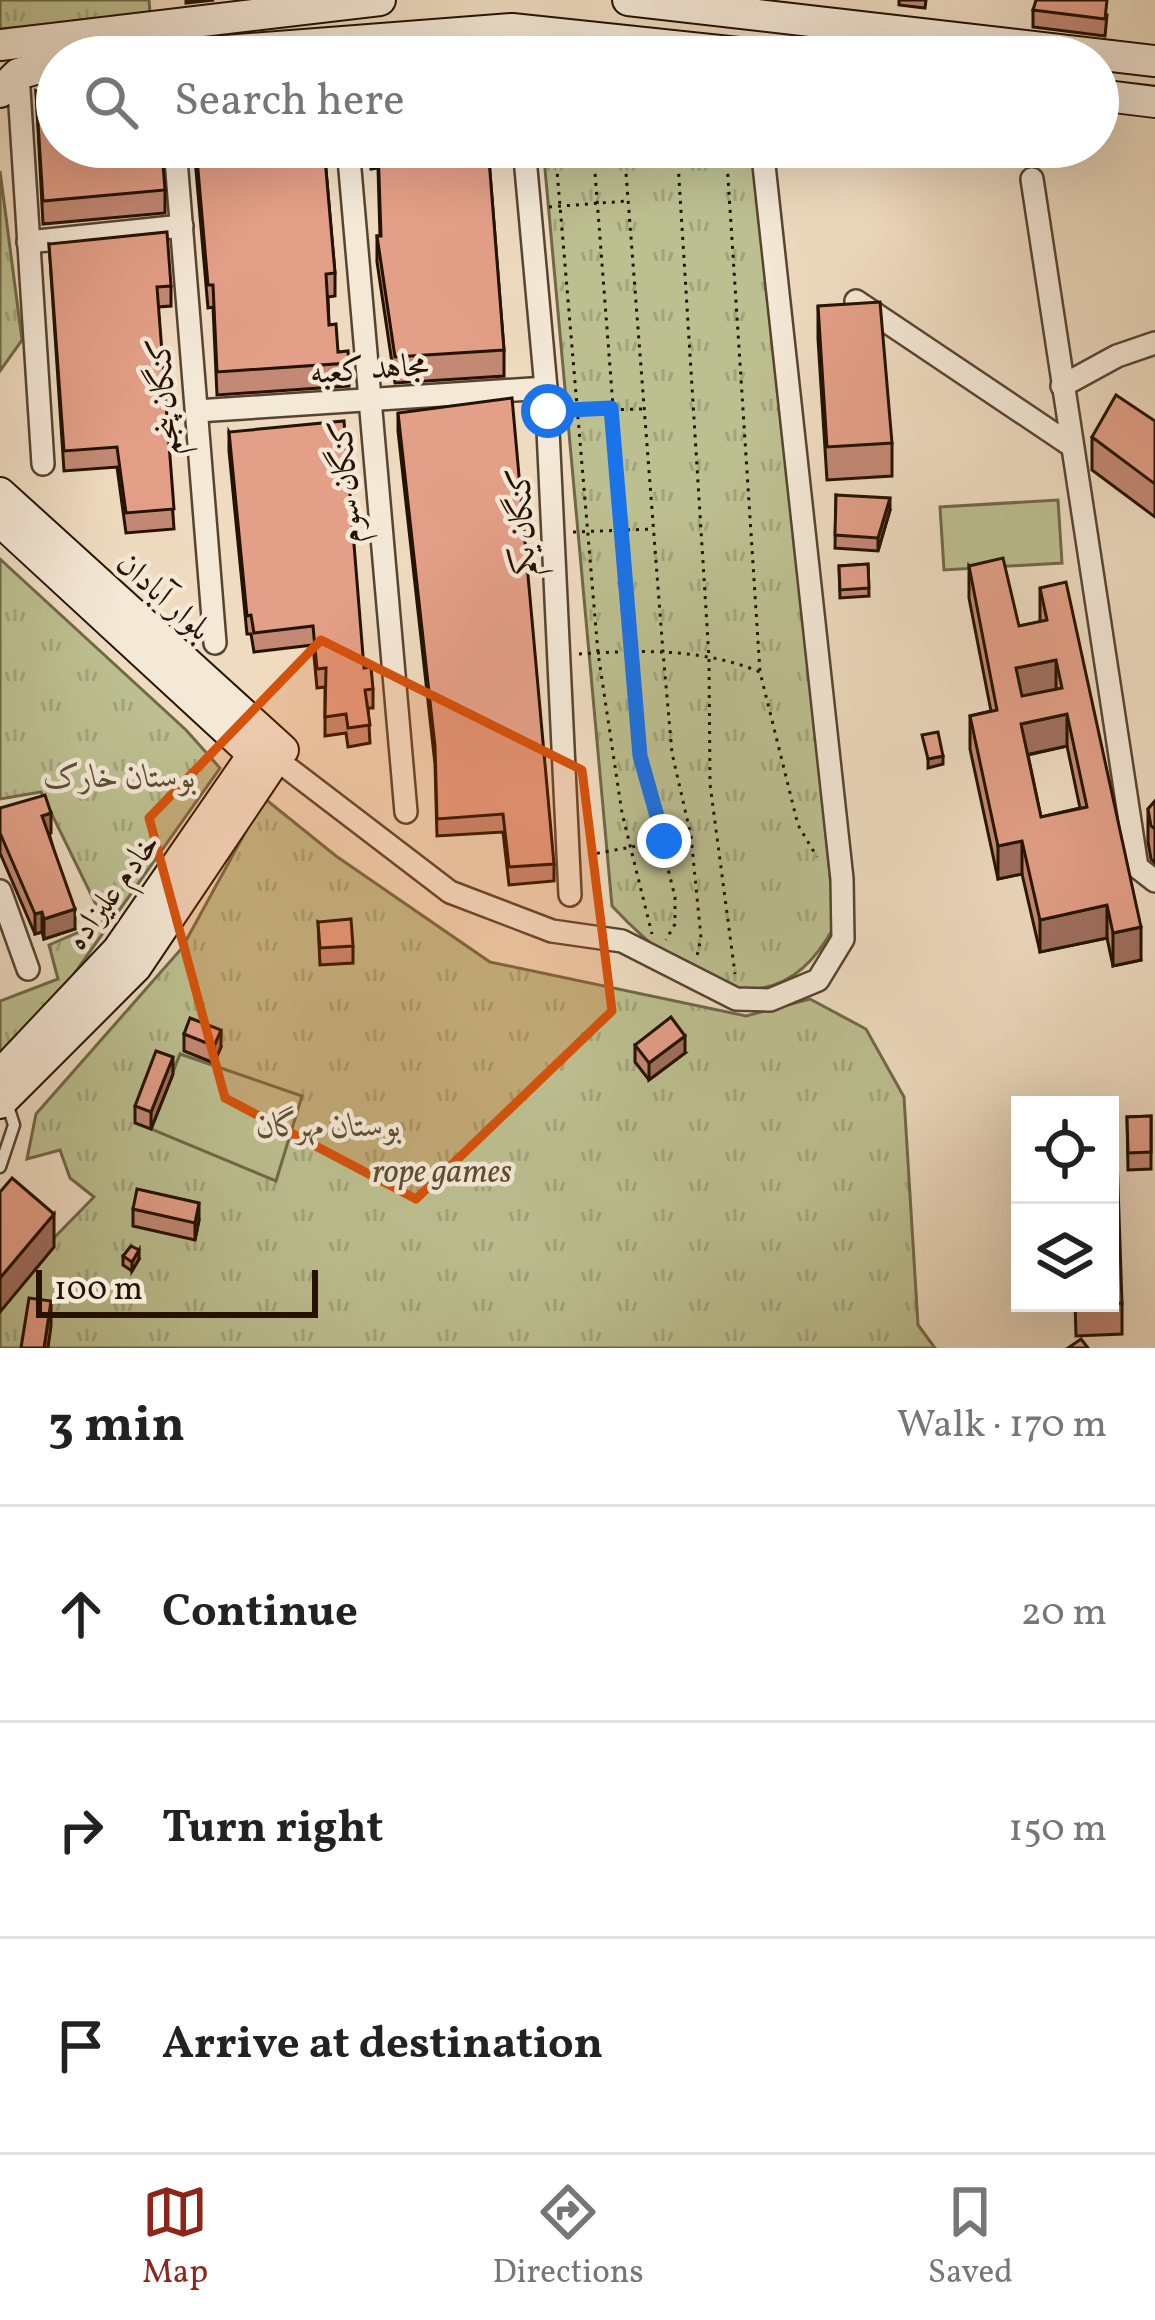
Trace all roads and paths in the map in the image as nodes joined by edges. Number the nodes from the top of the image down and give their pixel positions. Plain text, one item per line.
1 (380, 0) edge
2 (628, 0) edge
3 (336, 2) edge
4 (164, 11) edge
5 (513, 28) edge
6 (43, 36) edge
7 (447, 36) edge
8 (584, 36) edge
9 (934, 36) edge
10 (36, 38) edge
11 (0, 45) edge
12 (1119, 58) edge
13 (1155, 62) edge
14 (9, 83) edge
15 (1119, 98) edge
16 (1155, 102) edge
17 (178, 168) edge
18 (350, 168) edge
19 (526, 168) edge
20 (557, 168) edge
21 (594, 168) edge
22 (625, 168) edge
23 (677, 168) edge
24 (727, 168) edge
25 (764, 168) edge
26 (1032, 179) dead end
27 (627, 201) junction
28 (597, 203) junction
29 (560, 207) junction
30 (530, 208) junction
31 (182, 226) junction
32 (28, 242) junction
33 (856, 301) edge
34 (1155, 343) edge
35 (1062, 386) junction
36 (547, 399) junction
37 (370, 400) junction
38 (611, 408) junction
39 (642, 409) junction
40 (577, 410) junction
41 (196, 411) junction
42 (1072, 446) junction
43 (43, 464) dead end
44 (0, 493) edge
45 (0, 521) edge
46 (621, 527) junction
47 (654, 529) junction
48 (587, 531) junction
49 (554, 532) junction
50 (215, 643) dead end
51 (631, 648) junction
52 (662, 652) junction
53 (598, 653) junction
54 (559, 656) junction
55 (709, 658) junction
56 (760, 672) junction
57 (269, 753) junction
58 (406, 812) dead end
59 (691, 836) junction
60 (664, 841) junction
61 (632, 851) junction
62 (568, 856) junction
63 (842, 879) junction
64 (1155, 881) edge
65 (0, 890) edge
66 (570, 895) dead end
67 (28, 969) dead end
68 (691, 981) junction
69 (741, 999) junction
70 (2, 1092) edge
71 (0, 1167) edge

1 - 3 main road
2 - 9 main road
3 - 4 main road
4 - 6 main road
5 - 7 main road
5 - 8 main road
10 - 11 main road
12 - 13 main road
14 - 32 street
15 - 16 main road
17 - 31 street, کنگان پنجم
18 - 37 street, کنگان سوم
19 - 30 street, کنگان یکم
20 - 29 path
21 - 28 path
22 - 27 path
23 - 55 path
24 - 56 path
25 - 63 street
26 - 35 street
27 - 28 path
27 - 39 path
28 - 29 path
28 - 38 path
29 - 30 path
29 - 40 path
30 - 36 street, کنگان یکم
31 - 32 street
31 - 41 street, کنگان پنجم
32 - 43 street
33 - 42 street
34 - 35 street
35 - 42 street
36 - 37 street, مجاهد کعبه
36 - 40 path
36 - 49 street, کنگان یکم
37 - 41 street, مجاهد کعبه
37 - 58 street, کنگان سوم
38 - 39 path
38 - 40 path
38 - 46 path
39 - 47 path
40 - 48 path
41 - 50 street, کنگان پنجم
42 - 64 street
44 - 57 main road, بلوار آبادان
45 - 57 main road, بلوار آبادان
46 - 47 path
46 - 48 path
46 - 51 path
47 - 52 path
48 - 49 path
48 - 53 path
49 - 54 street, کنگان یکم
51 - 52 path
51 - 53 path
51 - 60 path
52 - 55 path
52 - 59 path
53 - 54 path
53 - 61 path
54 - 62 street, کنگان یکم
55 - 56 path
55 - 69 path
56 - 63 path
57 - 68 street
57 - 70 main road, خادم علیزاده
59 - 60 path
59 - 68 path
60 - 61 path
60 - 61 path
61 - 62 path
62 - 66 street, کنگان یکم
63 - 69 street
65 - 67 street
68 - 69 street
70 - 71 lane

